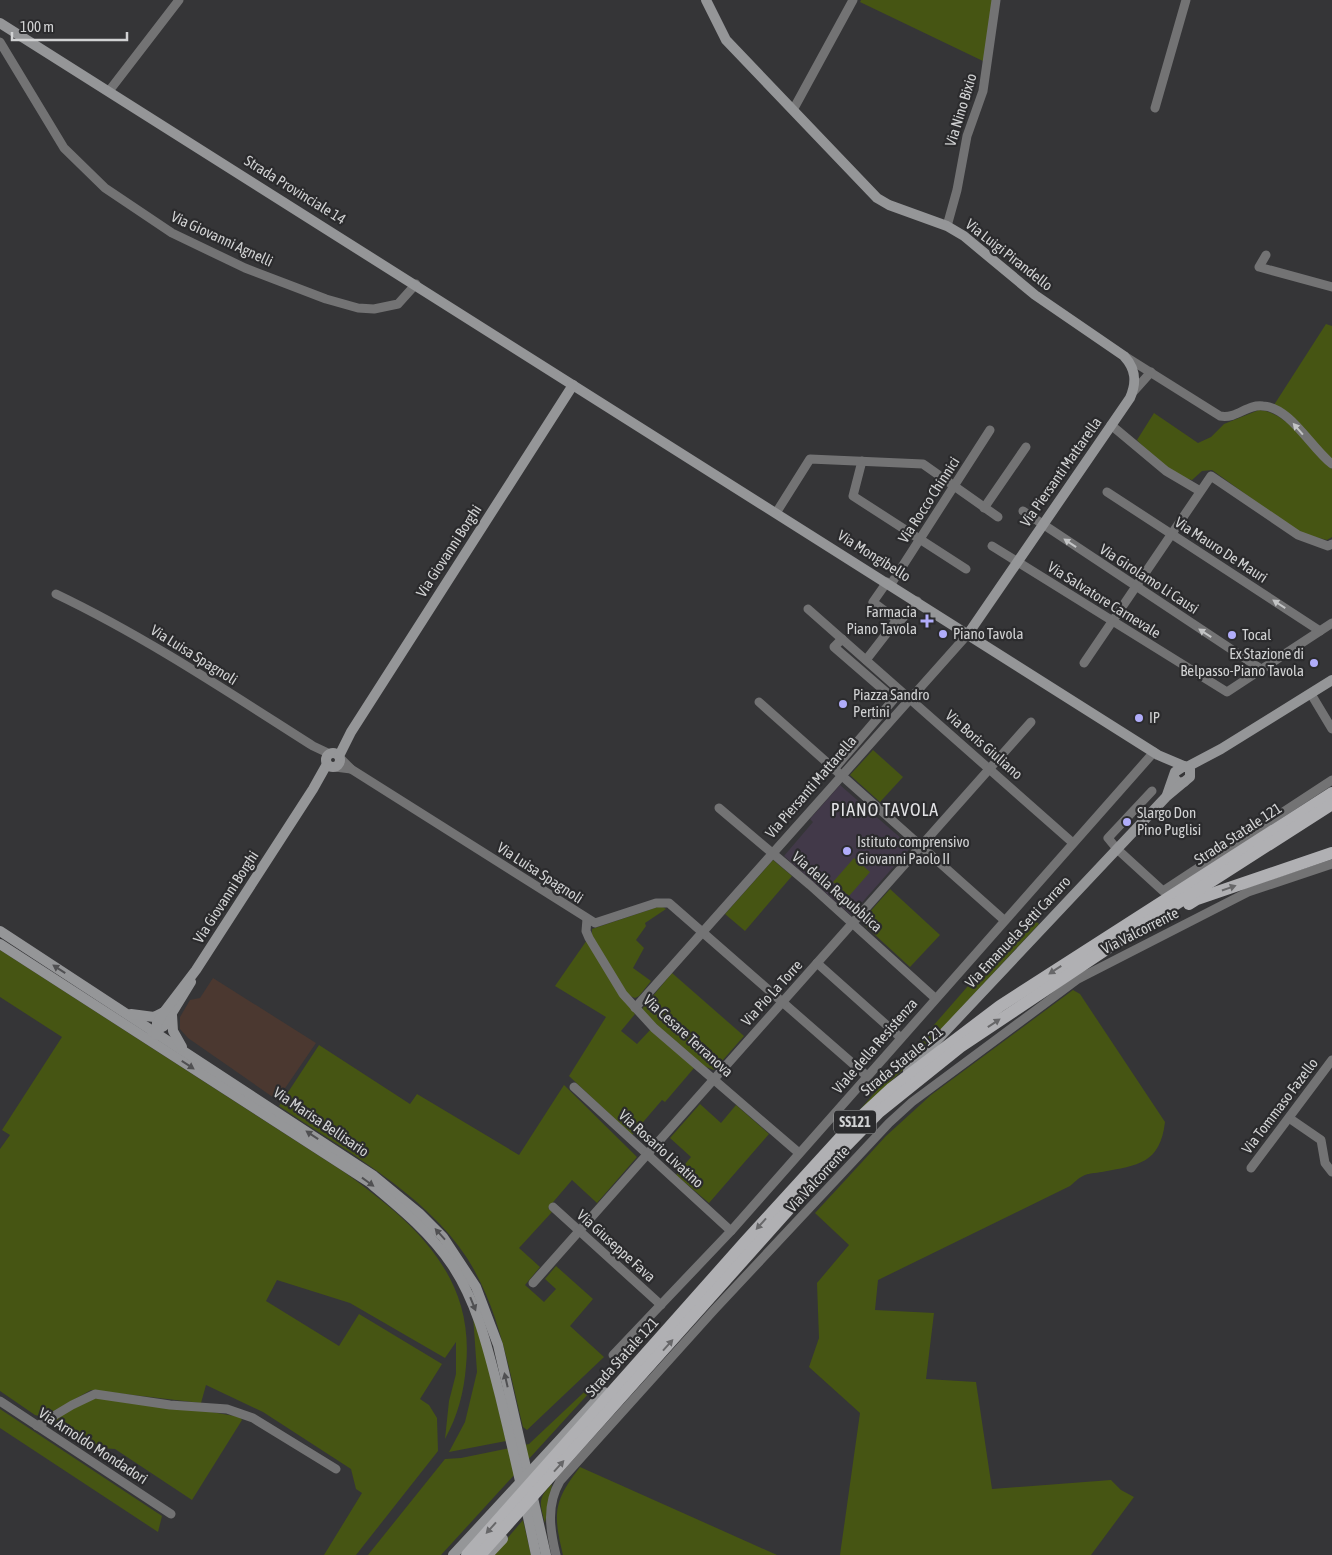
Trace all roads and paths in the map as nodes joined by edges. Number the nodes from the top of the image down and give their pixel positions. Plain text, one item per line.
1 (179, 0) edge
2 (706, 0) edge
3 (853, 0) edge
4 (996, 0) edge
5 (1186, 0) edge
6 (0, 23) edge
7 (0, 42) edge
8 (110, 91) junction
9 (1154, 108) dead end
10 (792, 110) junction
11 (947, 226) junction
12 (1266, 255) dead end
13 (416, 284) junction
14 (1332, 287) edge
15 (1124, 356) junction
16 (1151, 372) junction
17 (573, 385) junction
18 (1134, 391) junction
19 (1111, 425) junction
20 (990, 430) dead end
21 (1026, 447) dead end
22 (862, 461) junction
23 (1332, 464) edge
24 (954, 486) junction
25 (1107, 492) dead end
26 (1200, 492) junction
27 (984, 508) junction
28 (1023, 511) dead end
29 (776, 513) junction
30 (998, 518) dead end
31 (1042, 524) junction
32 (1171, 534) junction
33 (920, 539) junction
34 (1332, 544) edge
35 (992, 546) dead end
36 (1016, 562) junction
37 (966, 569) dead end
38 (889, 583) junction
39 (1136, 587) junction
40 (56, 594) dead end
41 (917, 601) junction
42 (808, 610) dead end
43 (897, 620) junction
44 (1112, 622) junction
45 (1332, 623) edge
46 (1320, 631) junction
47 (968, 634) junction
48 (842, 639) junction
49 (866, 660) junction
50 (1084, 663) dead end
51 (1261, 669) junction
52 (1332, 680) edge
53 (1311, 694) junction
54 (909, 698) junction
55 (759, 702) dead end
56 (1031, 722) dead end
57 (1332, 729) edge
58 (1156, 753) junction
59 (333, 760) junction
60 (834, 768) junction
61 (989, 769) junction
62 (1182, 774) junction
63 (841, 775) junction
64 (1332, 780) edge
65 (1152, 791) dead end
66 (1332, 793) edge
67 (1332, 804) edge
68 (719, 808) dead end
69 (1073, 843) junction
70 (920, 845) junction
71 (1117, 850) junction
72 (772, 853) junction
73 (1332, 853) edge
74 (1332, 864) edge
75 (586, 919) junction
76 (1004, 920) junction
77 (852, 923) junction
78 (0, 931) edge
79 (704, 932) junction
80 (1123, 938) junction
81 (0, 944) edge
82 (817, 963) junction
83 (49, 976) junction
84 (936, 998) junction
85 (783, 1001) junction
86 (635, 1008) junction
87 (128, 1014) junction
88 (168, 1014) junction
89 (156, 1032) junction
90 (901, 1038) junction
91 (161, 1048) junction
92 (184, 1049) junction
93 (1332, 1060) edge
94 (867, 1076) junction
95 (714, 1079) junction
96 (574, 1087) dead end
97 (892, 1088) junction
98 (1289, 1118) junction
99 (799, 1154) junction
100 (646, 1155) junction
101 (1251, 1168) dead end
102 (1332, 1172) edge
103 (553, 1207) dead end
104 (579, 1231) junction
105 (731, 1231) junction
106 (533, 1283) dead end
107 (661, 1305) junction
108 (679, 1316) junction
109 (613, 1354) dead end
110 (0, 1402) edge
111 (37, 1426) junction
112 (513, 1429) junction
113 (336, 1469) dead end
114 (538, 1491) junction
115 (171, 1514) dead end
116 (452, 1555) edge
117 (467, 1555) edge
118 (480, 1555) edge
119 (488, 1555) edge
120 (536, 1555) edge
121 (546, 1555) edge
122 (556, 1555) edge

1 - 8 street
2 - 10 street, Via Luigi Pirandello
3 - 10 street
4 - 11 street, Via Nino Bixio
5 - 9 street
6 - 8 street, Strada Provinciale 14
7 - 13 street, Via Giovanni Agnelli
8 - 13 street, Strada Provinciale 14
10 - 11 street, Via Luigi Pirandello
11 - 15 street, Via Luigi Pirandello
12 - 14 street
13 - 17 street, Strada Provinciale 14
15 - 16 street, Via Luigi Pirandello
15 - 18 street
16 - 18 street
23 -> 16 street, Via Luigi Pirandello
17 - 29 street, Via Mongibello
17 - 59 street, Via Giovanni Borghi
18 - 19 street, Via Piersanti Mattarella
19 - 26 street
19 - 31 street, Via Piersanti Mattarella
20 - 24 street, Via Rocco Chinnici
21 - 27 street
22 - 24 street
22 - 29 street
22 - 33 street
24 - 27 street
24 - 33 street, Via Rocco Chinnici
25 - 32 street, Via Mauro De Mauri
26 - 32 street
26 - 34 street
27 - 30 street
28 - 31 street, Via Girolamo Li Causi
29 - 38 street, Via Mongibello
31 - 36 street, Via Piersanti Mattarella
39 -> 31 street, Via Girolamo Li Causi
32 - 39 street
46 -> 32 street, Via Mauro De Mauri
33 - 37 street
33 - 38 street, Via Rocco Chinnici
35 - 36 street, Via Salvatore Carnevale
36 - 44 street, Via Salvatore Carnevale
36 - 47 street, Via Piersanti Mattarella
38 - 41 street, Via Mongibello
38 - 43 street, Via Rocco Chinnici
39 - 44 street
51 -> 39 street, Via Girolamo Li Causi
40 - 59 street, Via Luisa Spagnoli
41 - 43 street
41 - 47 street, Via Mongibello
42 - 48 street, Via Boris Giuliano
43 - 49 street
44 - 50 street
44 - 51 street, Via Salvatore Carnevale
45 - 46 street
46 - 51 street
47 - 54 street, Via Piersanti Mattarella
47 - 58 street, Via Mongibello
48 - 49 street, Via Boris Giuliano
48 - 60 street
49 - 54 street, Via Boris Giuliano
52 - 53 street
53 - 57 street
53 - 62 street
54 - 61 street, Via Boris Giuliano
54 - 63 street, Via Piersanti Mattarella
55 - 60 street
56 - 61 street, Via Pio La Torre
58 - 62 street
58 - 62 street
58 - 69 street, Viale della Resistenza
59 - 75 street, Via Luisa Spagnoli
59 - 88 street, Via Giovanni Borghi
60 - 63 street
61 - 69 street, Via Boris Giuliano
61 - 70 street, Via Pio La Torre
62 - 71 street, Via Emanuela Setti Carraro
63 - 70 street
63 - 72 street, Via Piersanti Mattarella
64 - 71 street
65 - 71 street
66 -> 97 main road, Strada Statale 121 / SS121
67 - 80 main road, Strada Statale 121 / SS121
68 - 72 street, Via della Repubblica
69 - 76 street, Viale della Resistenza
70 - 76 street
70 - 77 street, Via Pio La Torre
71 - 97 street, Via Emanuela Setti Carraro
72 - 77 street, Via della Repubblica
72 - 79 street, Via Piersanti Mattarella
80 -> 73 main road
74 - 122 street, Via Valcorrente
75 - 79 street
75 - 86 street, Via Cesare Terranova
76 - 84 street, Viale della Resistenza
77 - 82 street, Via Pio La Torre
77 - 84 street, Via della Repubblica
87 -> 78 street, Via Marisa Bellisario
79 - 85 street
79 - 86 street, Via Piersanti Mattarella
114 -> 80 main road, Strada Statale 121 / SS121
81 - 83 street, Via Marisa Bellisario
82 - 85 street, Via Pio La Torre
82 - 90 street
83 - 89 street
83 - 91 street, Via Marisa Bellisario
84 - 90 street, Viale della Resistenza
85 - 94 street
85 - 95 street, Via Pio La Torre
86 - 95 street, Via Cesare Terranova
87 - 88 street
87 - 89 street, Via Marisa Bellisario
88 - 89 street, Via Giovanni Borghi
88 - 92 street
89 - 91 street
89 - 92 street, Via Marisa Bellisario
90 - 94 street, Viale della Resistenza
91 -> 112 street, Via Marisa Bellisario
112 -> 92 street, Via Marisa Bellisario
93 - 98 street, Via Tommaso Fazello
94 - 99 street, Viale della Resistenza
95 - 99 street, Via Cesare Terranova
95 - 100 street, Via Pio La Torre
96 - 100 street, Via Rosario Livatino
97 -> 108 main road, Strada Statale 121 / SS121
98 - 101 street, Via Tommaso Fazello
98 - 102 street
99 - 105 street, Viale della Resistenza
100 - 104 street, Via Pio La Torre
100 - 105 street, Via Rosario Livatino
103 - 104 street, Via Giuseppe Fava
104 - 106 street, Via Pio La Torre
104 - 107 street, Via Giuseppe Fava
105 - 107 street, Viale della Resistenza
107 - 109 street, Viale della Resistenza
108 - 116 street
108 -> 117 main road, Strada Statale 121 / SS121
110 - 111 street, Via Arnoldo Mondadori
111 - 113 street
111 - 115 street, Via Arnoldo Mondadori
112 - 120 street
112 - 121 street
114 - 118 main road, Strada Statale 121 / SS121
114 - 119 street

